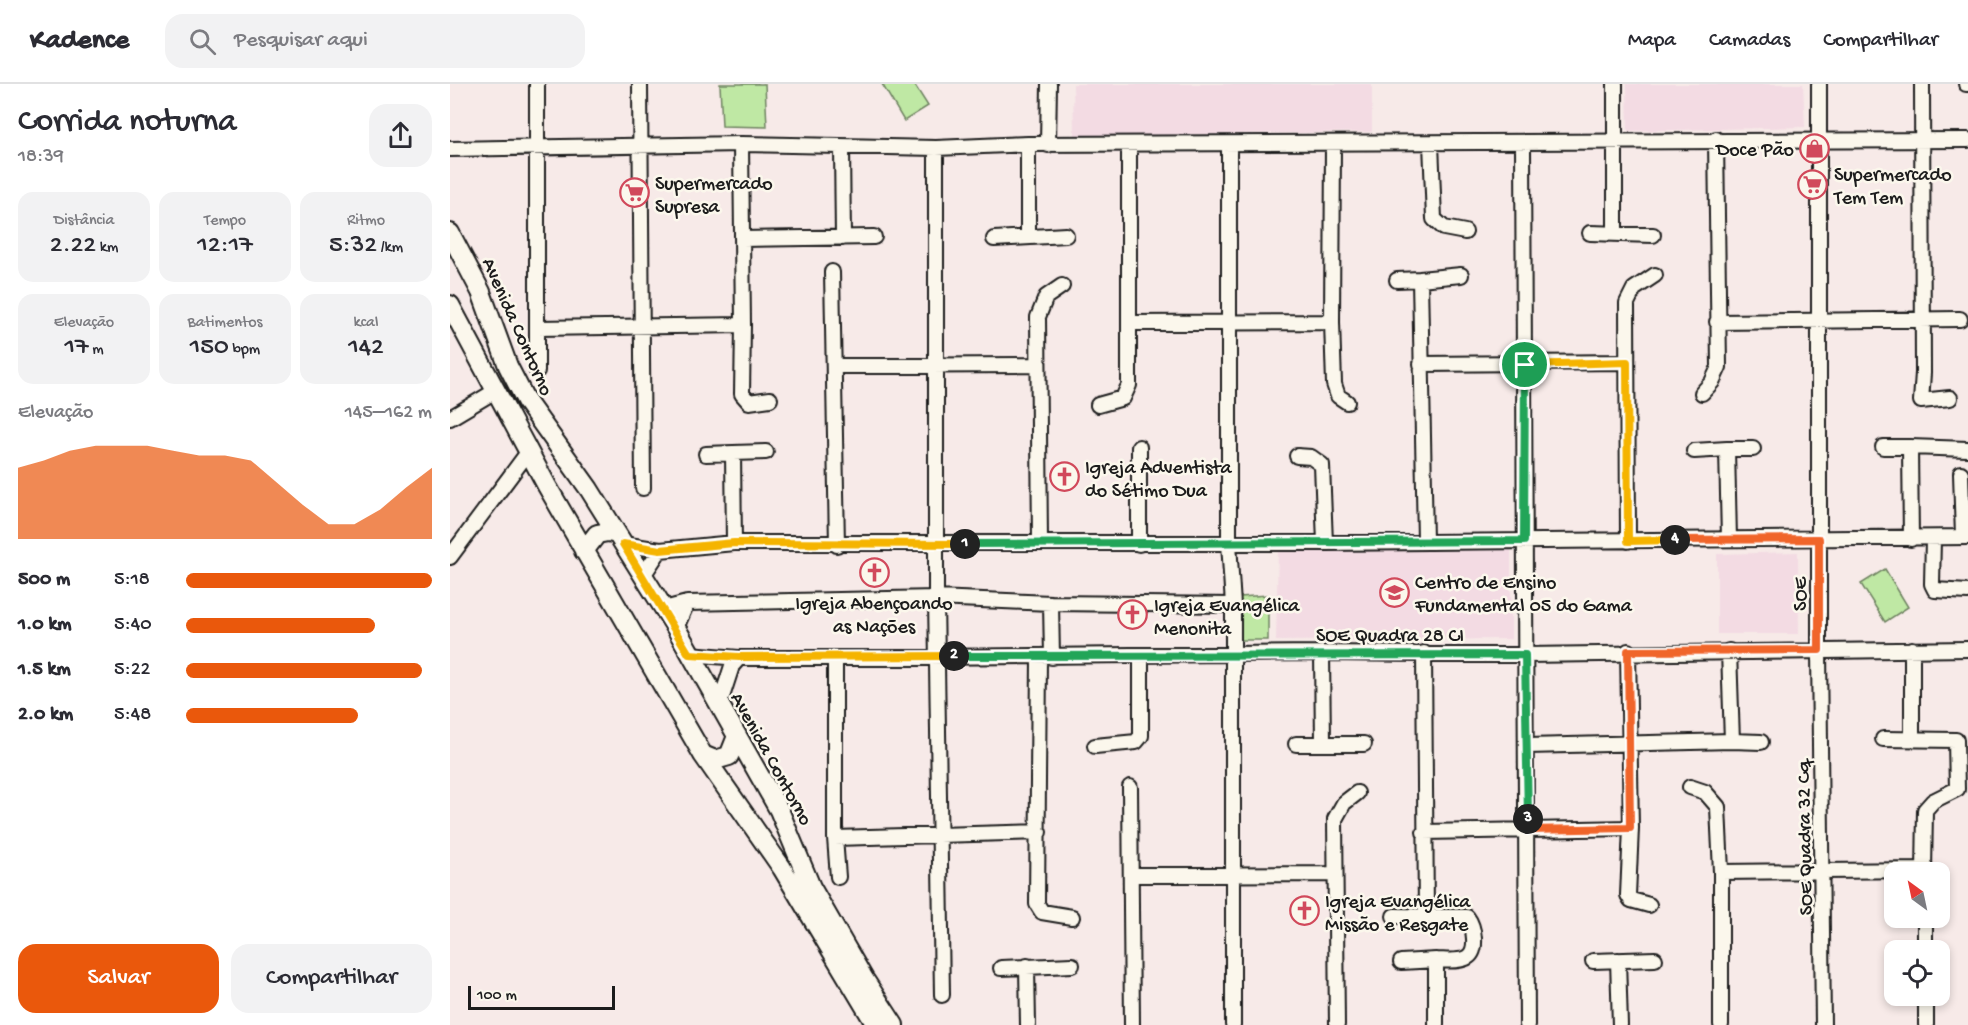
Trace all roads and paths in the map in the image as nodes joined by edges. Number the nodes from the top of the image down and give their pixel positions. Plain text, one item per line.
1 (537, 84) edge
2 (640, 84) edge
3 (1049, 84) edge
4 (1615, 84) edge
5 (1819, 84) edge
6 (1922, 84) edge
7 (1716, 139) junction
8 (1920, 140) junction
9 (1968, 140) edge
10 (1818, 141) junction
11 (1615, 142) junction
12 (1333, 143) junction
13 (1431, 143) junction
14 (741, 144) junction
15 (1028, 144) junction
16 (1129, 144) junction
17 (1229, 144) junction
18 (1523, 144) junction
19 (1048, 145) junction
20 (640, 146) junction
21 (842, 147) junction
22 (936, 148) junction
23 (450, 149) edge
24 (538, 149) junction
25 (1466, 232) dead end
26 (1616, 232) junction
27 (450, 233) edge
28 (1590, 233) dead end
29 (1066, 235) dead end
30 (1653, 235) dead end
31 (874, 237) dead end
32 (1028, 237) junction
33 (742, 238) junction
34 (843, 238) junction
35 (994, 239) dead end
36 (832, 272) dead end
37 (1461, 275) dead end
38 (1655, 275) dead end
39 (1420, 279) junction
40 (1397, 280) dead end
41 (1062, 286) dead end
42 (450, 305) edge
43 (1818, 319) junction
44 (1921, 319) junction
45 (1960, 319) dead end
46 (1129, 322) junction
47 (1230, 322) junction
48 (1332, 322) junction
49 (1717, 322) junction
50 (743, 325) junction
51 (643, 327) junction
52 (537, 328) junction
53 (1627, 362) junction
54 (1421, 364) junction
55 (1038, 365) junction
56 (1525, 365) junction
57 (834, 366) junction
58 (936, 366) junction
59 (537, 371) dead end
60 (497, 390) junction
61 (1702, 393) dead end
62 (1950, 398) dead end
63 (770, 399) dead end
64 (1347, 402) dead end
65 (1098, 405) dead end
66 (450, 418) edge
67 (1139, 447) dead end
68 (1883, 447) dead end
69 (1910, 447) junction
70 (1727, 449) junction
71 (1753, 449) dead end
72 (1968, 449) edge
73 (529, 451) junction
74 (1694, 451) dead end
75 (766, 452) dead end
76 (733, 453) junction
77 (706, 454) dead end
78 (1297, 456) dead end
79 (1961, 473) dead end
80 (644, 488) dead end
81 (1965, 537) edge
82 (620, 539) junction
83 (1729, 539) junction
84 (1819, 539) junction
85 (1911, 539) junction
86 (1933, 539) junction
87 (1425, 541) junction
88 (1524, 541) junction
89 (1628, 541) junction
90 (734, 543) junction
91 (1040, 543) junction
92 (1229, 543) junction
93 (1325, 543) junction
94 (937, 544) junction
95 (1139, 544) junction
96 (837, 545) junction
97 (660, 550) junction
98 (584, 551) junction
99 (450, 557) edge
100 (644, 574) junction
101 (1968, 592) edge
102 (936, 598) junction
103 (687, 603) junction
104 (1051, 603) junction
105 (1233, 605) junction
106 (664, 609) junction
107 (676, 628) junction
108 (1968, 649) edge
109 (1819, 650) junction
110 (1911, 650) junction
111 (1628, 651) junction
112 (1729, 651) junction
113 (1322, 653) junction
114 (1424, 653) junction
115 (689, 654) junction
116 (1141, 655) junction
117 (1233, 655) junction
118 (1525, 655) junction
119 (937, 656) junction
120 (739, 657) junction
121 (1046, 657) junction
122 (836, 658) junction
123 (719, 706) junction
124 (737, 736) junction
125 (1883, 739) dead end
126 (1912, 739) junction
127 (1732, 741) junction
128 (1629, 742) junction
129 (1761, 742) dead end
130 (1323, 743) junction
131 (1296, 744) dead end
132 (1364, 744) dead end
133 (1527, 746) junction
134 (1095, 747) dead end
135 (703, 755) junction
136 (1130, 787) dead end
137 (1690, 787) dead end
138 (1357, 793) dead end
139 (1630, 828) junction
140 (1528, 830) junction
141 (1039, 832) junction
142 (1424, 832) junction
143 (940, 835) junction
144 (835, 838) junction
145 (1924, 862) edge
146 (1823, 870) junction
147 (1884, 871) edge
148 (1721, 872) junction
149 (1334, 874) junction
150 (1132, 875) junction
151 (1232, 876) junction
152 (838, 877) dead end
153 (1649, 905) dead end
154 (1394, 916) dead end
155 (1426, 916) junction
156 (1072, 917) dead end
157 (1655, 959) dead end
158 (1436, 960) junction
159 (1618, 960) junction
160 (1593, 961) dead end
161 (1401, 962) dead end
162 (1027, 966) junction
163 (1072, 966) dead end
164 (1000, 968) dead end
165 (942, 995) dead end
166 (1926, 1006) edge
167 (876, 1025) edge
168 (894, 1025) edge
169 (1028, 1025) edge
170 (1132, 1025) edge
171 (1233, 1025) edge
172 (1337, 1025) edge
173 (1437, 1025) edge
174 (1527, 1025) edge
175 (1620, 1025) edge
176 (1721, 1025) edge
177 (1823, 1025) edge
178 (1926, 1025) edge

1 - 24 street
2 - 20 street
3 - 19 street
4 - 11 street
5 - 10 street, SOE
6 - 8 street
7 - 10 street
7 - 11 street
7 - 49 street
8 - 9 street
8 - 10 street
8 - 44 street
10 - 43 street, SOE
11 - 18 street
11 - 26 street
12 - 13 street
12 - 17 street
12 - 48 street
13 - 18 street
13 - 25 street
14 - 20 street
14 - 21 street
14 - 33 street
15 - 19 street
15 - 22 street
15 - 32 street
16 - 17 street
16 - 19 street
16 - 46 street
17 - 47 street
18 - 56 street
20 - 24 street
20 - 51 street
21 - 22 street
21 - 34 street
22 - 58 street
23 - 24 street
24 - 52 street
26 - 28 street
26 - 30 street
27 - 82 main road, Avenida Contorno
29 - 32 street
31 - 34 street
32 - 35 street
33 - 34 street
33 - 50 street
36 - 57 street
37 - 39 street
38 - 53 street
39 - 40 street
39 - 54 street
41 - 55 street
42 - 60 main road
43 - 44 street
43 - 49 street
43 - 84 street, SOE
44 - 45 street
44 - 62 street
46 - 47 street
46 - 65 street
47 - 48 street
47 - 92 street
48 - 64 street
49 - 61 street
50 - 51 street
50 - 63 street
51 - 52 street
51 - 80 street
52 - 59 street
53 - 56 street
53 - 89 street
54 - 56 street
54 - 87 street
55 - 58 street
55 - 91 street
56 - 88 street
57 - 58 street
57 - 96 street
58 - 94 street
60 - 66 street
60 - 73 main road
67 - 95 street
68 - 69 street
69 - 72 street
69 - 85 street
70 - 71 street
70 - 74 street
70 - 83 street
73 - 98 main road
73 - 99 street
75 - 76 street
76 - 77 street
76 - 90 street
78 - 93 street
79 - 81 street
81 - 86 street
82 - 97 street
82 - 98 main road
82 - 100 main road, Avenida Contorno
83 - 84 street
83 - 89 street
84 - 85 street
84 - 109 street, SOE
85 - 86 street
86 - 101 street
87 - 88 street
87 - 93 street
88 - 89 street
88 - 118 street
90 - 96 street
90 - 97 street
91 - 94 street
91 - 95 street
92 - 93 street
92 - 95 street
92 - 105 street
94 - 96 street
94 - 102 street
97 - 100 street
98 - 135 main road
100 - 106 main road, Avenida Contorno
102 - 103 street
102 - 104 street
102 - 119 street
103 - 106 street
103 - 107 street
104 - 105 street
104 - 121 street
105 - 117 street
106 - 107 main road, Avenida Contorno
107 - 115 main road, Avenida Contorno
108 - 110 street, SOE Quadra 28 CI
109 - 110 street, SOE Quadra 28 CI
109 - 112 street, SOE Quadra 28 CI
109 - 146 street, SOE Quadra 32 Cq
110 - 126 street
111 - 112 street, SOE Quadra 28 CI
111 - 118 street, SOE Quadra 28 CI
111 - 128 street
112 - 127 street
113 - 114 street, SOE Quadra 28 CI
113 - 117 street, SOE Quadra 28 CI
113 - 130 street
114 - 118 street, SOE Quadra 28 CI
114 - 142 street
115 - 120 street, SOE Quadra 28 CI
115 - 123 main road, Avenida Contorno
116 - 117 street, SOE Quadra 28 CI
116 - 121 street, SOE Quadra 28 CI
116 - 134 street
117 - 151 street
118 - 133 street
119 - 121 street, SOE Quadra 28 CI
119 - 122 street, SOE Quadra 28 CI
119 - 143 street
120 - 122 street, SOE Quadra 28 CI
120 - 123 street
121 - 141 street
122 - 144 street
123 - 124 main road, Avenida Contorno
124 - 135 main road
124 - 168 main road, Avenida Contorno
125 - 126 street
126 - 145 street
127 - 128 street
127 - 129 street
128 - 133 street
128 - 139 street
130 - 131 street
130 - 132 street
133 - 140 street
135 - 167 main road
136 - 150 street
137 - 148 street
138 - 149 street
139 - 140 street
139 - 153 street
140 - 142 street
140 - 174 street
141 - 143 street
141 - 156 street
142 - 155 street
143 - 144 street
143 - 165 street
144 - 152 street
146 - 147 street
146 - 148 street
146 - 177 street, SOE Quadra 32 Cq
148 - 176 street
149 - 151 street
149 - 172 street
150 - 151 street
150 - 170 street
151 - 171 street
154 - 155 street
155 - 158 street
157 - 159 street
158 - 161 street
158 - 173 street
159 - 160 street
159 - 175 street
162 - 163 street
162 - 164 street
162 - 169 street
166 - 178 street

